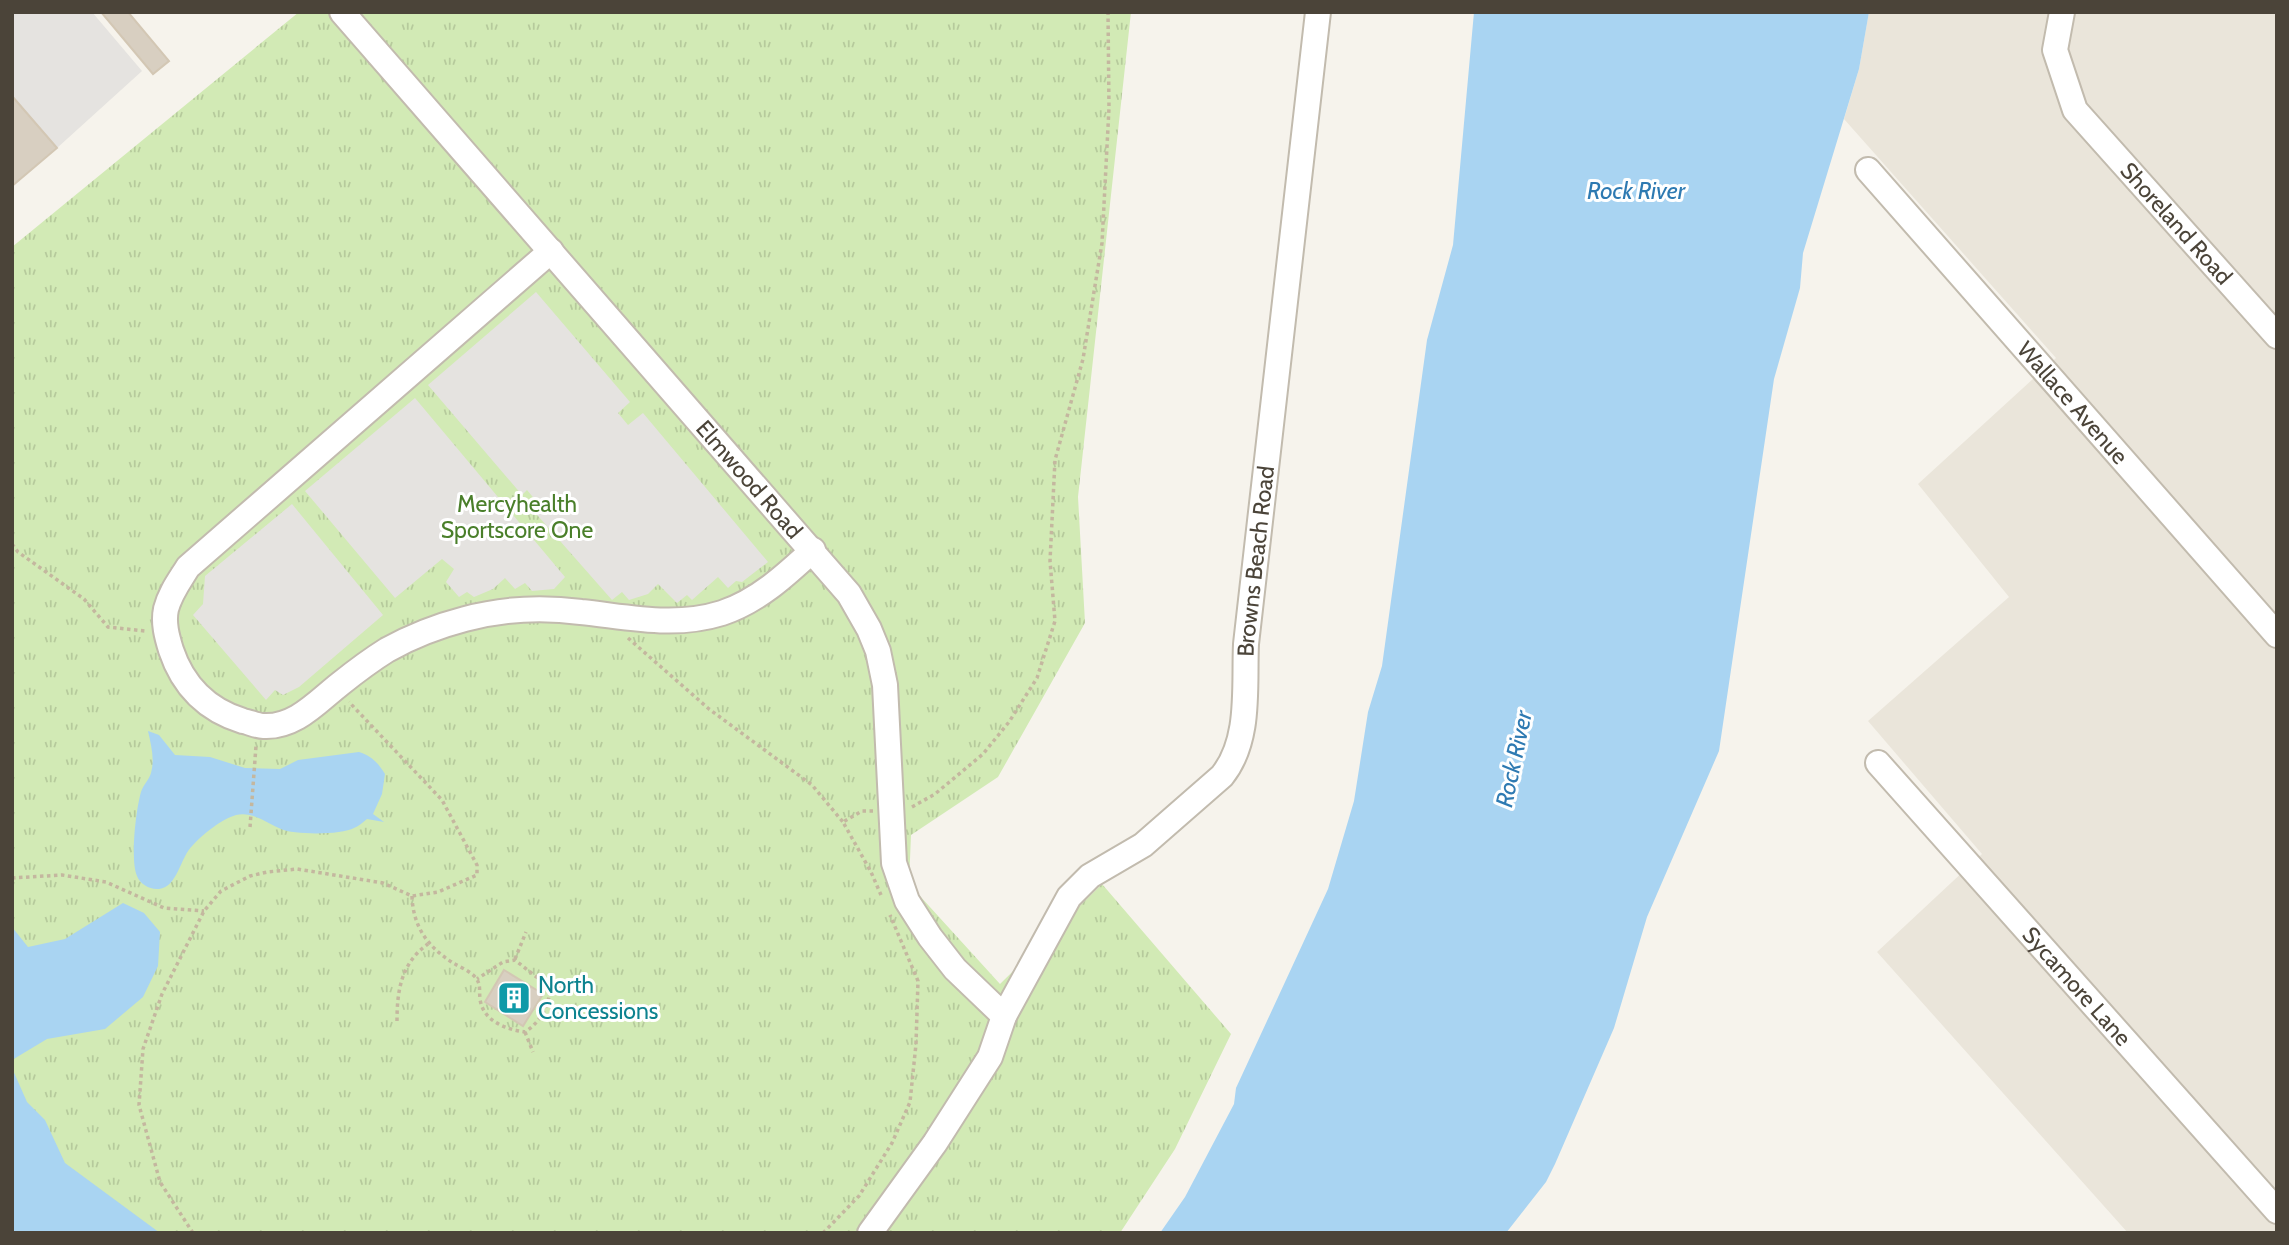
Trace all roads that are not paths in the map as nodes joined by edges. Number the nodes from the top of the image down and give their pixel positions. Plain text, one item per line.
1 (342, 12) edge
2 (1318, 12) edge
3 (2062, 12) edge
4 (1868, 170) dead end
5 (551, 251) junction
6 (2277, 336) edge
7 (813, 550) junction
8 (2277, 635) edge
9 (1878, 763) dead end
10 (1004, 1016) junction
11 (2277, 1211) edge
12 (870, 1233) edge

1 - 5 street, Elmwood Road
2 - 10 street, Browns Beach Road
3 - 6 street, Shoreland Road
4 - 8 street, Wallace Avenue
5 - 7 street, Elmwood Road
5 - 7 street
7 - 10 street, Elmwood Road
9 - 11 street, Sycamore Lane
10 - 12 street, Browns Beach Road

